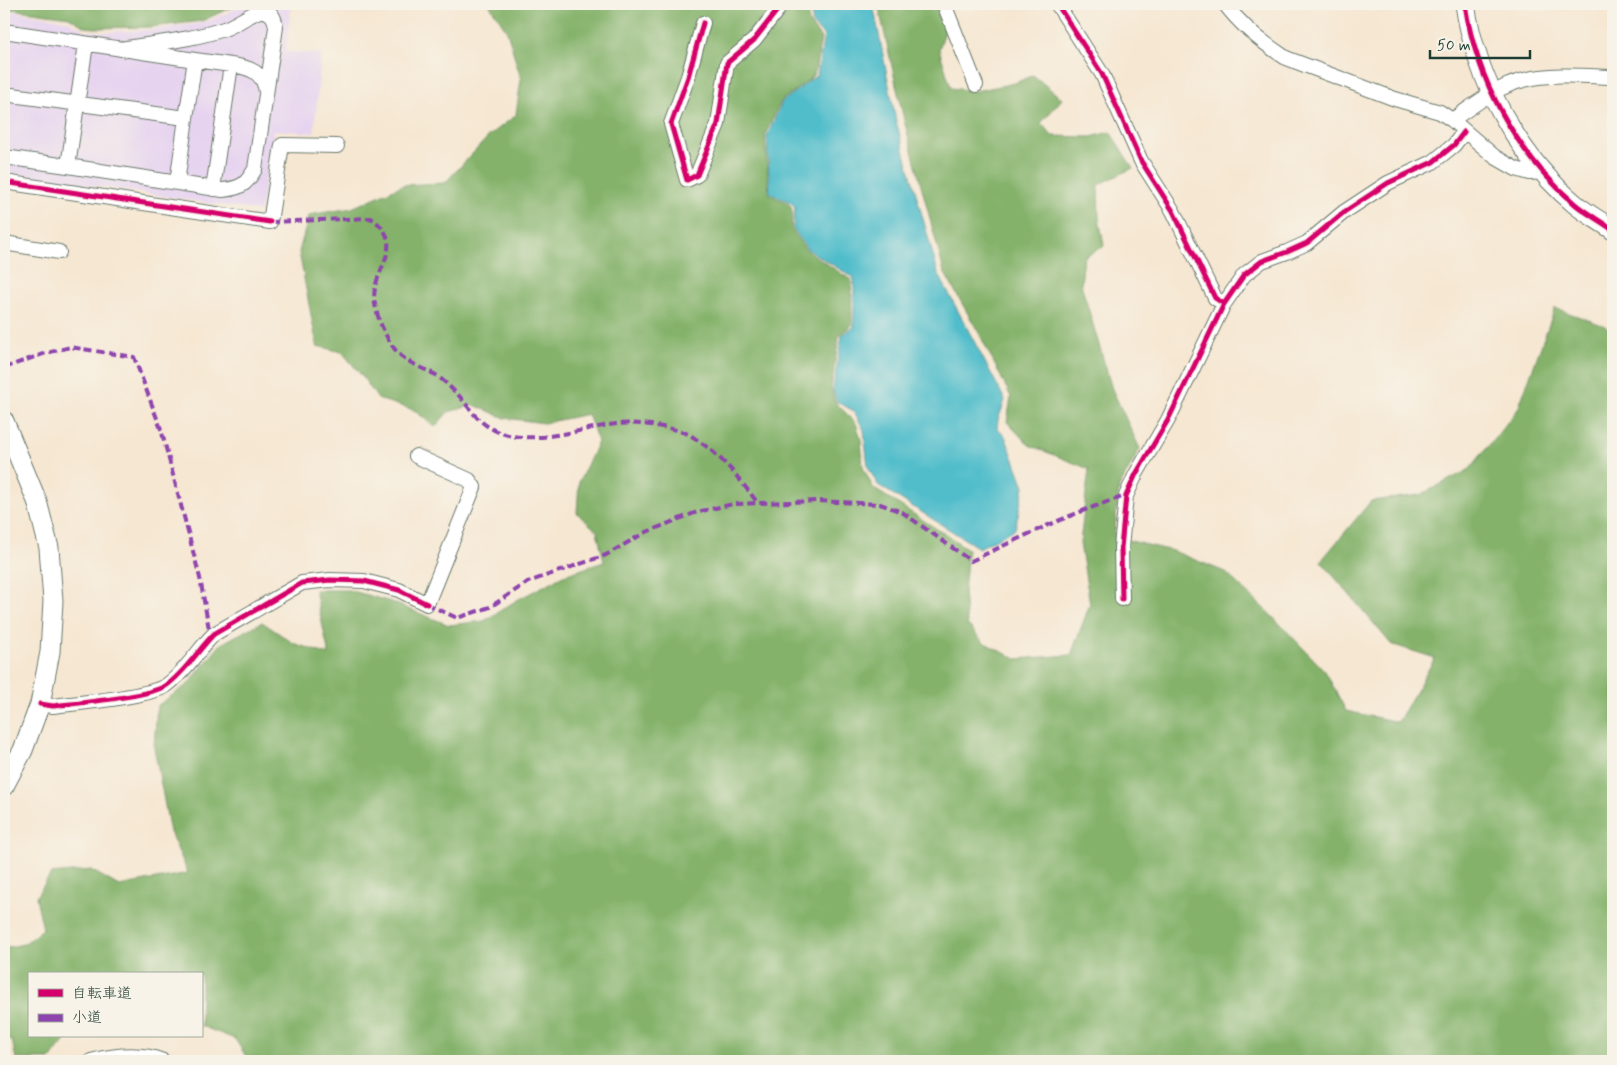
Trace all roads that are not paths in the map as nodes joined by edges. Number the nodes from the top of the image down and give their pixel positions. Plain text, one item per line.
1 (780, 4) edge
2 (944, 4) edge
3 (1056, 4) edge
4 (1226, 4) edge
5 (1465, 4) edge
6 (702, 22) dead end
7 (4, 31) edge
8 (86, 44) junction
9 (120, 49) junction
10 (195, 60) junction
11 (231, 65) junction
12 (1613, 77) edge
13 (976, 85) dead end
14 (1493, 93) junction
15 (4, 94) edge
16 (266, 94) junction
17 (78, 103) junction
18 (186, 118) junction
19 (1452, 120) junction
20 (1464, 132) junction
21 (337, 146) dead end
22 (4, 157) edge
23 (68, 166) junction
24 (1543, 172) junction
25 (4, 182) edge
26 (177, 183) junction
27 (213, 189) junction
28 (1613, 230) edge
29 (4, 242) edge
30 (59, 252) dead end
31 (1224, 304) junction
32 (4, 421) edge
33 (416, 456) dead end
34 (1122, 599) dead end
35 (40, 704) junction
36 (4, 786) edge
37 (91, 1061) edge
38 (163, 1061) edge

1 - 6 street
2 - 13 street
3 - 31 street
4 - 19 street
5 - 14 main road
7 - 8 street
8 - 9 street
8 - 17 street
9 - 10 street
9 - 16 street
10 - 11 street
10 - 18 street
11 - 16 street
11 - 27 street
12 - 14 street
14 - 19 street
14 - 24 main road
15 - 17 street
16 - 27 street
17 - 18 street
17 - 23 street
18 - 26 street
19 - 20 street
20 - 24 street
20 - 31 street
21 - 25 street
22 - 23 street
23 - 26 street
24 - 28 main road
26 - 27 street
29 - 30 street
31 - 34 street
32 - 35 main road
33 - 35 street
35 - 36 main road
37 - 38 street

